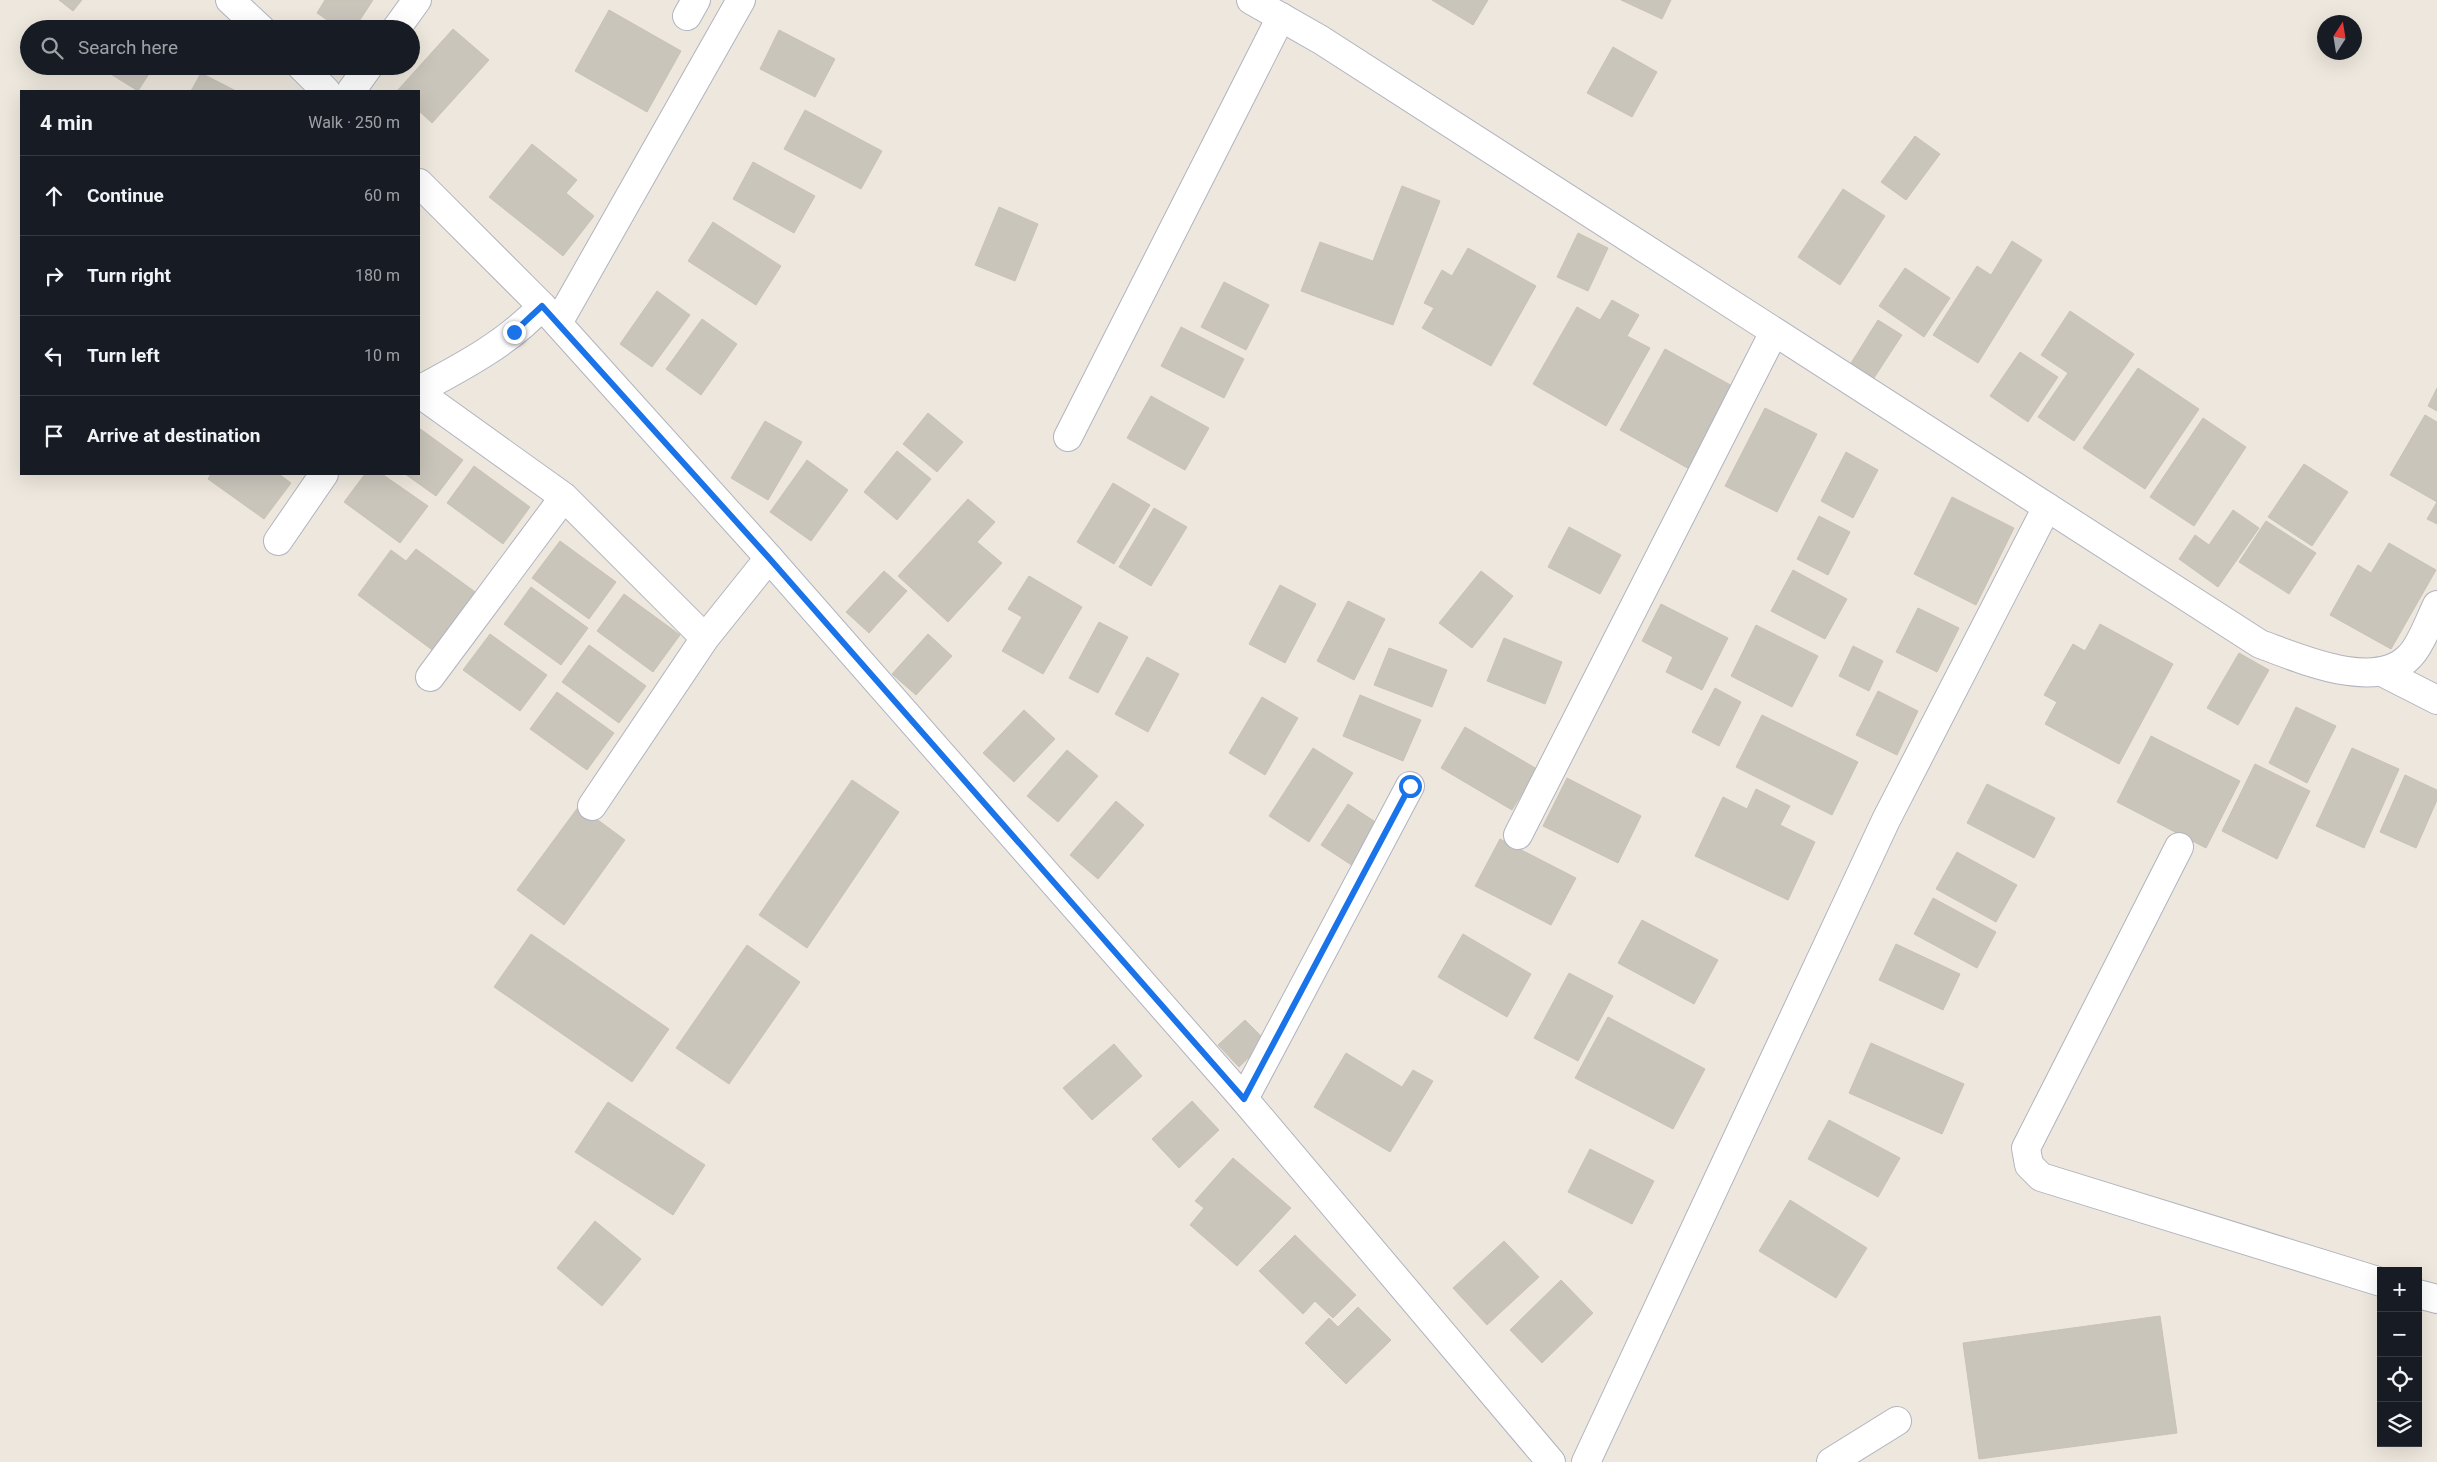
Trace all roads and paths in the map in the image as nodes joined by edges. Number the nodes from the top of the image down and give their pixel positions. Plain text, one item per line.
1 (230, 0) edge
2 (417, 0) edge
3 (741, 0) edge
4 (1251, 0) edge
5 (1281, 17) junction
6 (251, 20) edge
7 (403, 20) edge
8 (309, 75) edge
9 (363, 75) edge
10 (325, 90) edge
11 (352, 90) edge
12 (420, 184) edge
13 (537, 320) junction
14 (1774, 332) junction
15 (420, 390) edge
16 (420, 392) edge
17 (1068, 436) dead end
18 (323, 475) edge
19 (564, 497) junction
20 (2047, 507) junction
21 (278, 542) dead end
22 (758, 572) junction
23 (2437, 605) edge
24 (705, 638) junction
25 (2382, 672) junction
26 (430, 677) dead end
27 (2437, 700) edge
28 (1410, 786) dead end
29 (592, 806) dead end
30 (1518, 835) dead end
31 (2179, 846) dead end
32 (1244, 1099) junction
33 (2377, 1281) edge
34 (2422, 1295) edge
35 (2437, 1299) edge
36 (1897, 1421) dead end
37 (1551, 1462) edge
38 (1586, 1462) edge
39 (1831, 1462) edge

1 - 6 street
2 - 7 street
3 - 13 street
4 - 5 street
5 - 14 street
5 - 17 street
8 - 10 street
9 - 11 street
12 - 13 street
13 - 15 street
13 - 22 street
14 - 20 street
14 - 30 street
16 - 19 street
18 - 21 street
19 - 24 street
19 - 26 street
20 - 25 street
20 - 38 street
22 - 24 street
22 - 32 street
23 - 25 street
24 - 29 street
25 - 27 street
28 - 32 street
31 - 33 street
32 - 37 street
34 - 35 street
36 - 39 street

